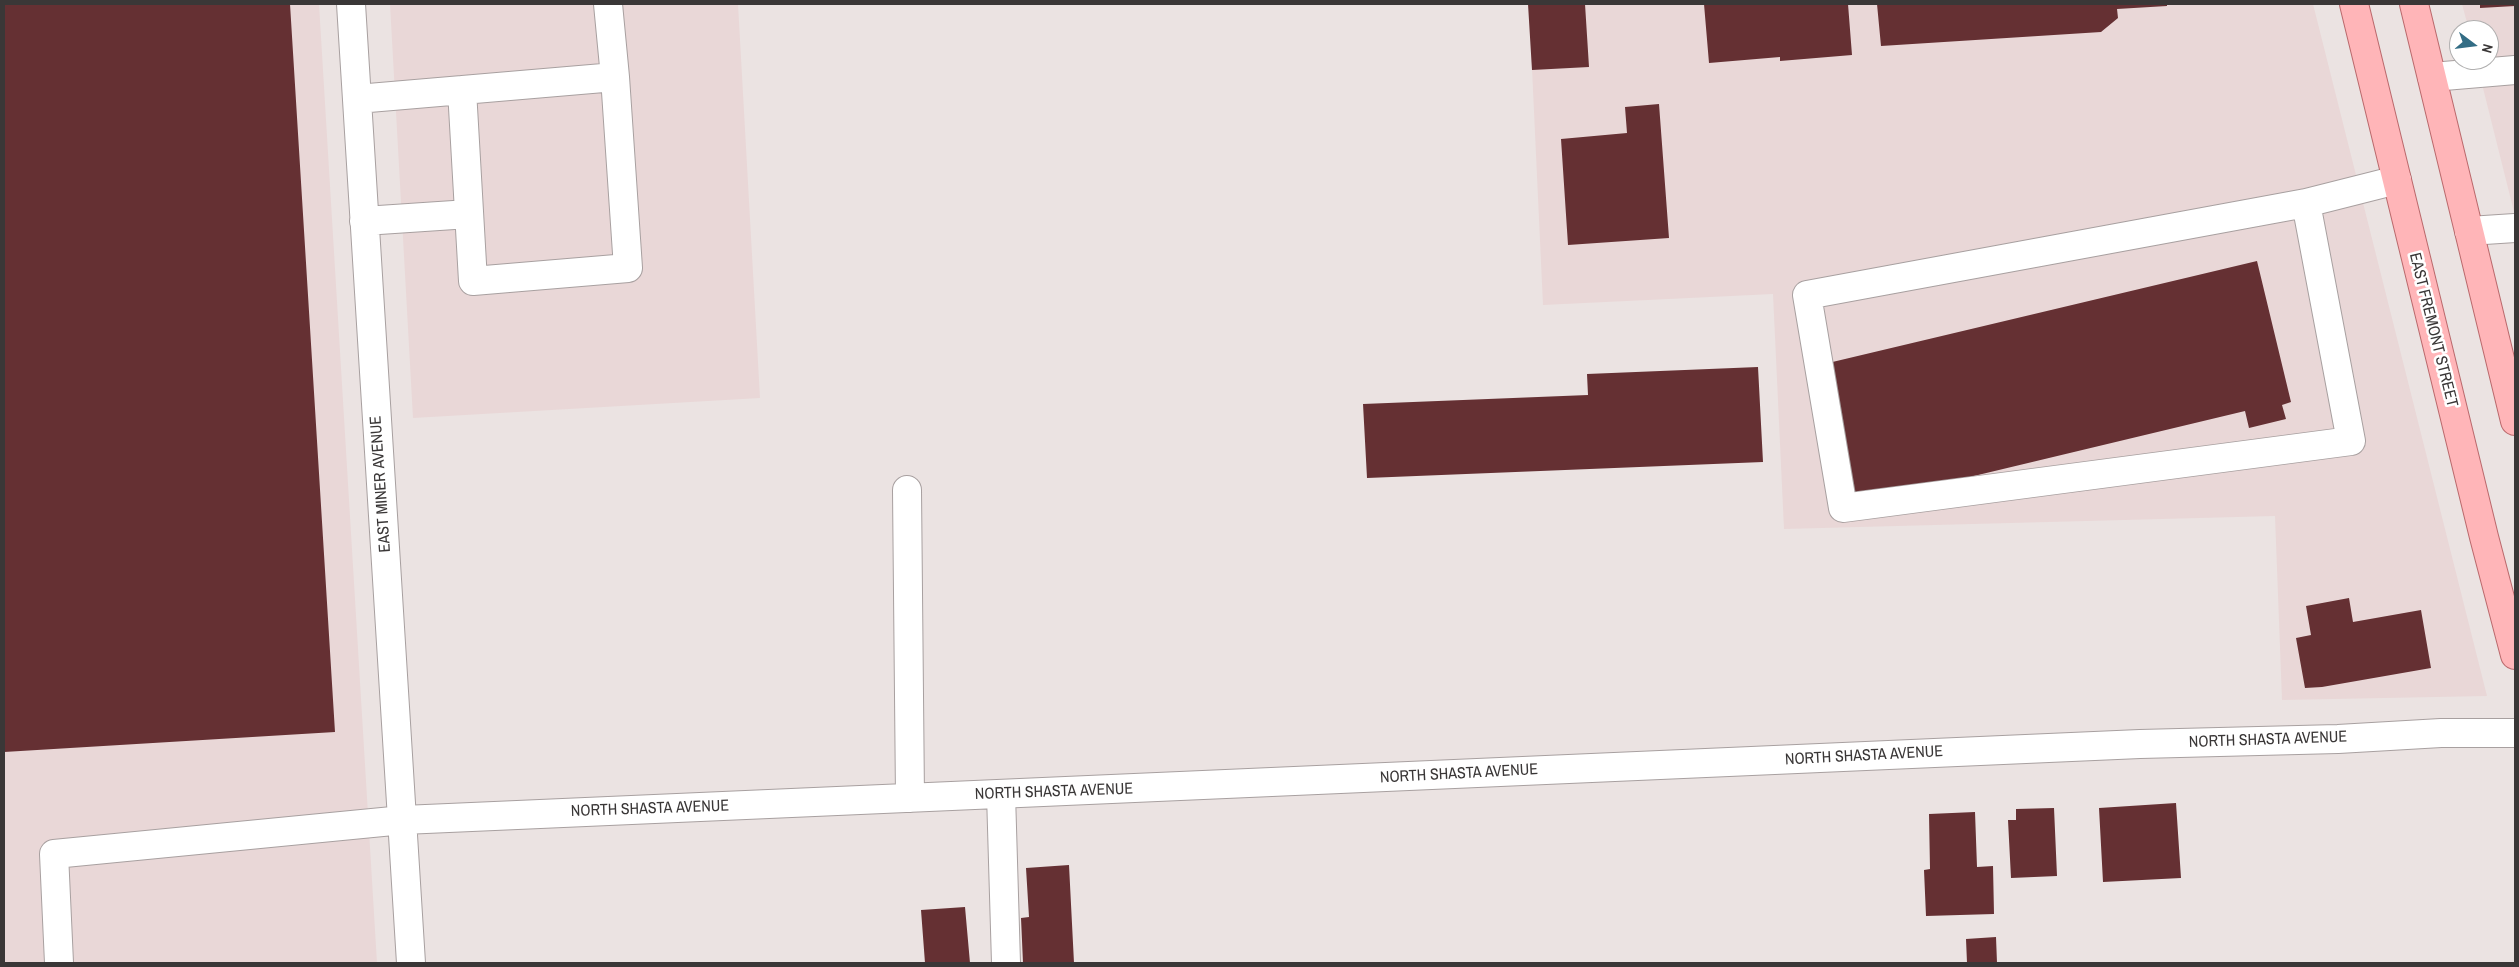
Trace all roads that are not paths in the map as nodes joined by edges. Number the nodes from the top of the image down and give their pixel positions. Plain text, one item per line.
1 (351, 4) edge
2 (608, 4) edge
3 (2354, 4) edge
4 (2414, 4) edge
5 (2515, 70) edge
6 (615, 77) junction
7 (2432, 77) junction
8 (462, 90) junction
9 (357, 99) junction
10 (2397, 180) junction
11 (2306, 203) junction
12 (469, 214) junction
13 (364, 221) junction
14 (2515, 228) edge
15 (2469, 231) junction
16 (2515, 421) edge
17 (907, 490) dead end
18 (2515, 655) edge
19 (2515, 733) edge
20 (1001, 794) junction
21 (910, 798) junction
22 (403, 820) junction
23 (58, 963) edge
24 (411, 963) edge
25 (1006, 963) edge

1 - 9 street, EAST MINER AVENUE
2 - 6 street
3 - 10 main road, EAST FREMONT STREET
4 - 7 main road
5 - 7 street
6 - 8 street
6 - 12 street
7 - 15 main road
8 - 9 street
8 - 12 street
9 - 13 street, EAST MINER AVENUE
10 - 11 street
10 - 18 main road, EAST FREMONT STREET
11 - 11 street
12 - 13 street
13 - 22 street, EAST MINER AVENUE
14 - 15 street
15 - 16 main road
17 - 21 street
19 - 20 street, NORTH SHASTA AVENUE
20 - 21 street, NORTH SHASTA AVENUE
20 - 25 street
21 - 22 street, NORTH SHASTA AVENUE
22 - 23 street, NORTH SHASTA AVENUE
22 - 24 street, EAST MINER AVENUE

